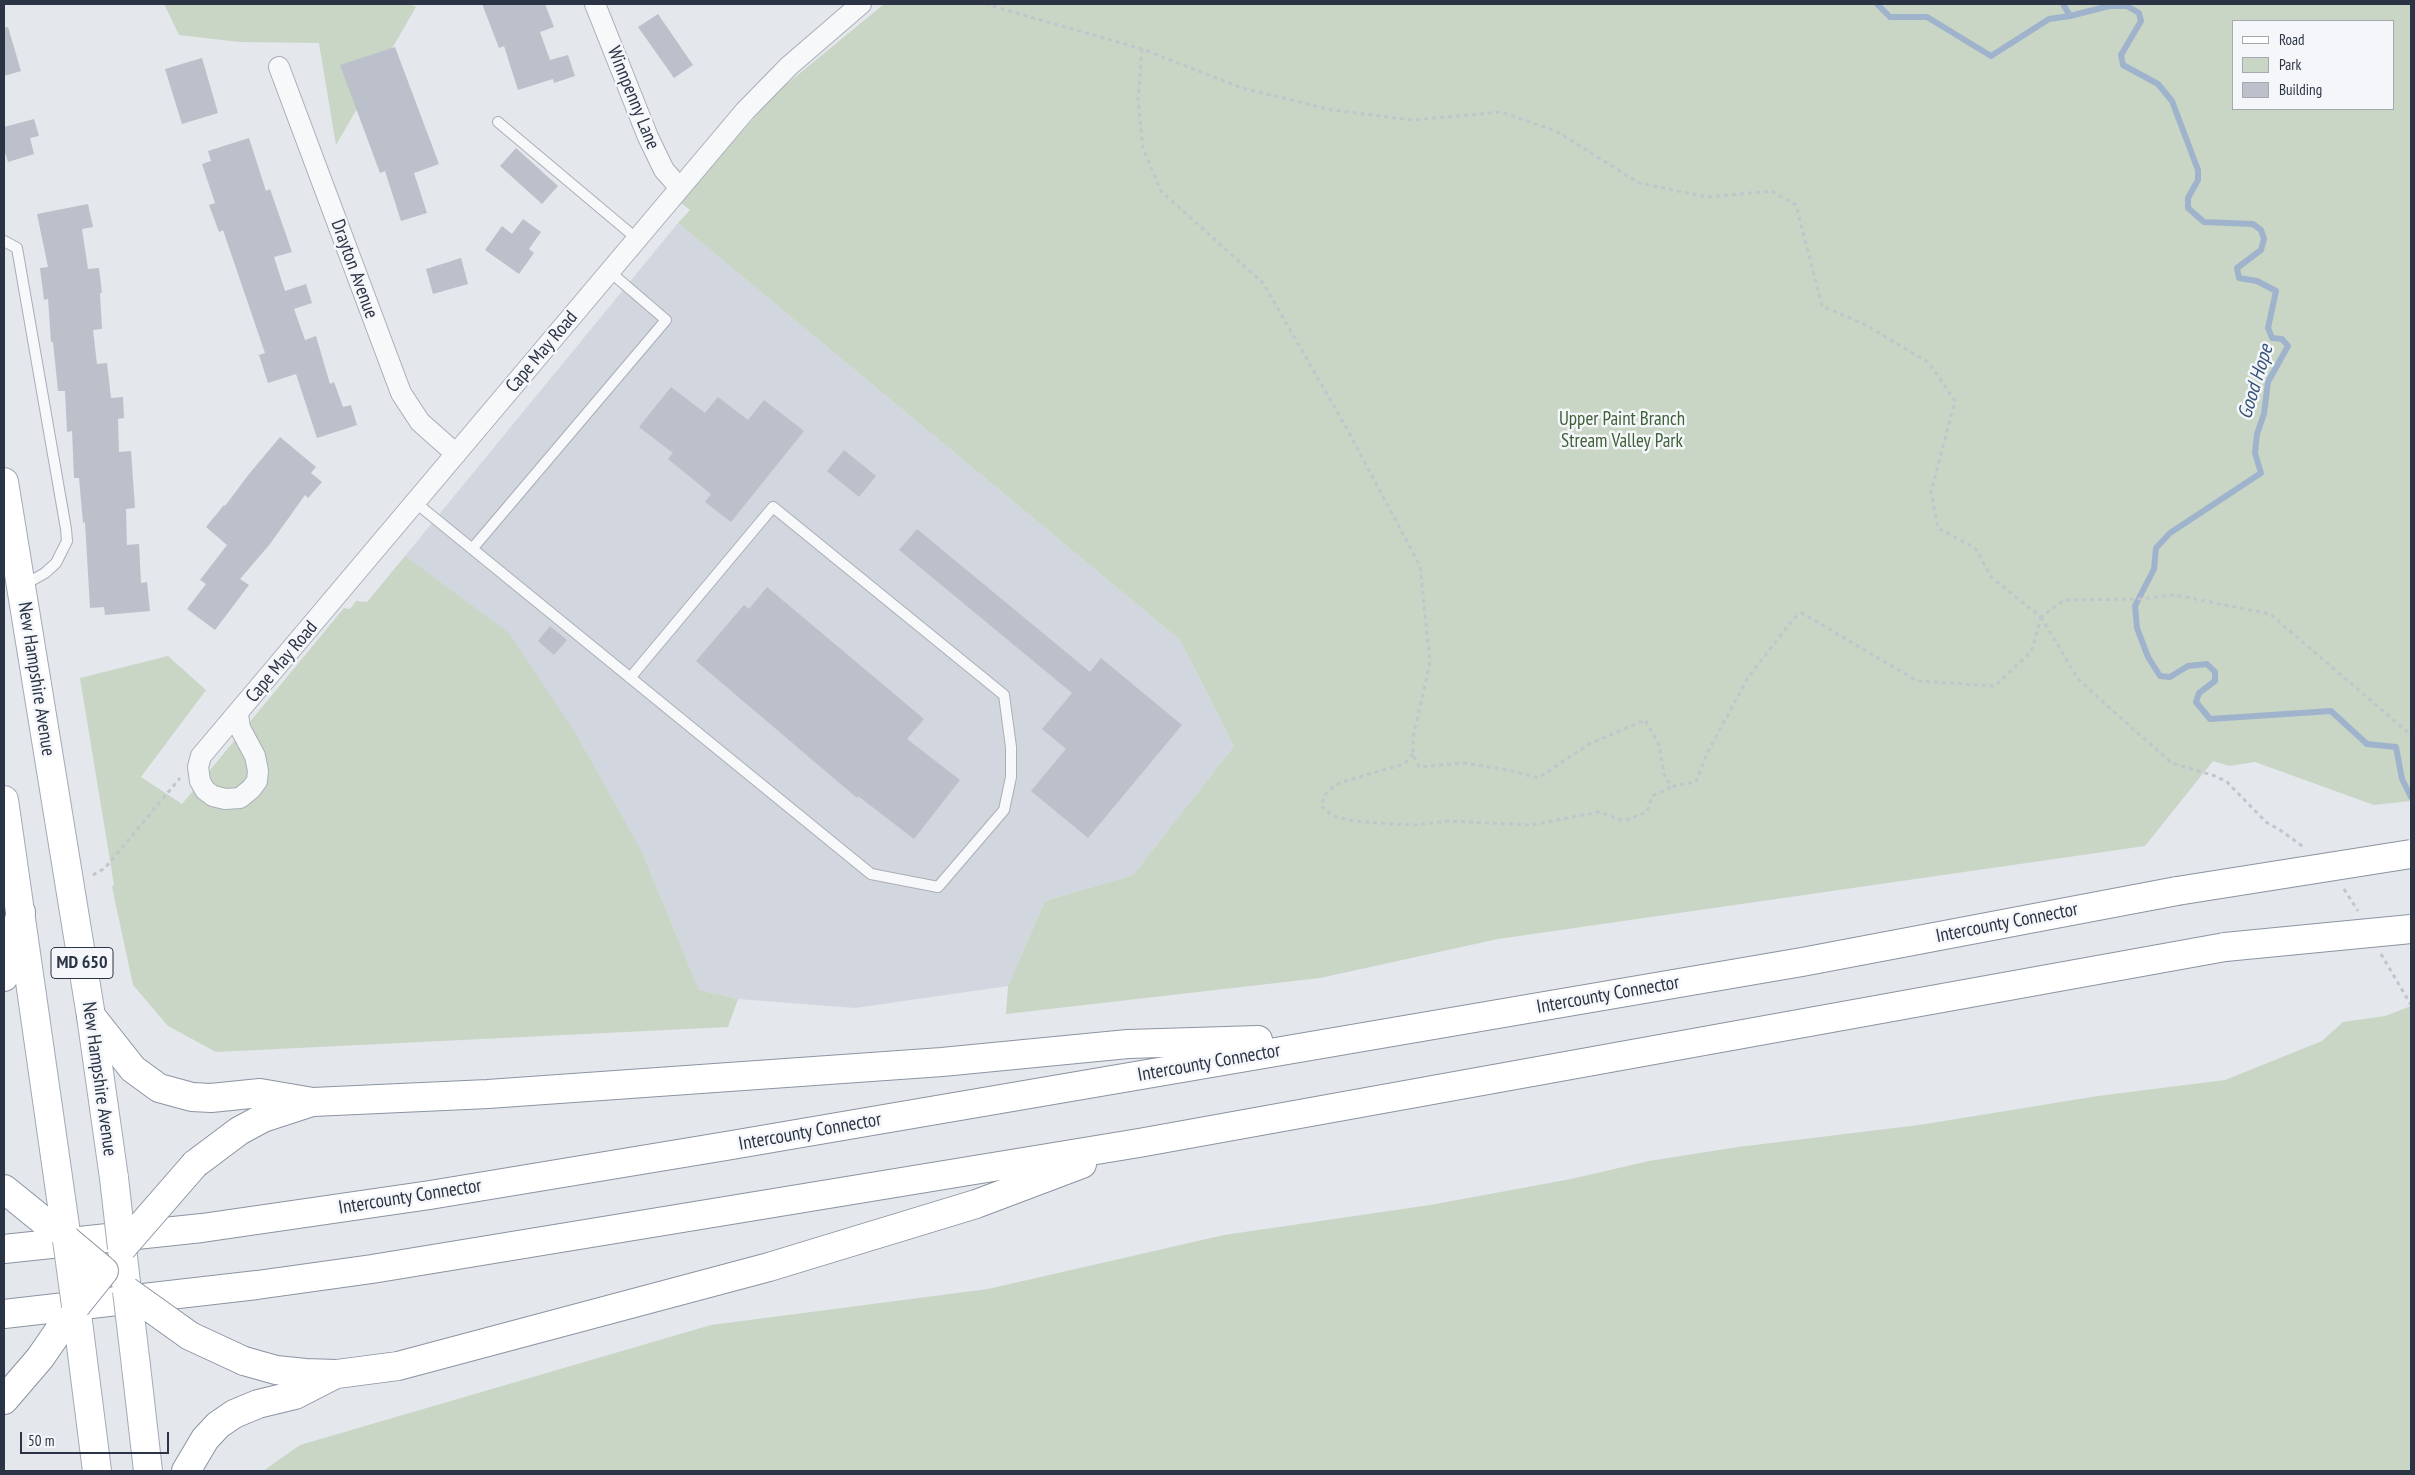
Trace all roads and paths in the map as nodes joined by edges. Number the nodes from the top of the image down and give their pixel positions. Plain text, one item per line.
1 (595, 4) edge
2 (860, 4) edge
3 (986, 4) edge
4 (1142, 49) junction
5 (279, 67) dead end
6 (498, 122) dead end
7 (679, 187) junction
8 (636, 238) junction
9 (4, 241) edge
10 (609, 271) junction
11 (456, 454) junction
12 (4, 482) edge
13 (416, 504) junction
14 (472, 549) junction
15 (21, 586) junction
16 (2041, 617) junction
17 (630, 678) junction
18 (238, 714) junction
19 (2411, 735) edge
20 (1413, 754) junction
21 (198, 767) junction
22 (1673, 786) junction
23 (4, 800) edge
24 (2310, 853) dead end
25 (2411, 854) edge
26 (93, 875) dead end
27 (2342, 887) dead end
28 (21, 912) junction
29 (2362, 919) dead end
30 (2411, 929) edge
31 (2380, 951) dead end
32 (4, 977) edge
33 (2411, 1005) edge
34 (91, 1016) junction
35 (1353, 1038) junction
36 (313, 1102) junction
37 (1139, 1143) junction
38 (4, 1189) edge
39 (67, 1240) junction
40 (122, 1248) junction
41 (4, 1249) edge
42 (104, 1271) junction
43 (127, 1291) junction
44 (76, 1306) junction
45 (4, 1314) edge
46 (337, 1374) junction
47 (13, 1391) edge
48 (97, 1471) edge
49 (148, 1471) edge
50 (186, 1471) edge

1 - 7 street, Winnpenny Lane
2 - 7 street, Cape May Road
3 - 4 path
4 - 16 path
4 - 20 path
5 - 11 street, Drayton Avenue
6 - 8 lane
7 - 8 street, Cape May Road
8 - 10 street, Cape May Road
9 - 15 lane
10 - 11 street, Cape May Road
10 - 14 lane
11 - 13 street, Cape May Road
12 - 15 main road, New Hampshire Avenue / MD 650
13 - 14 lane
13 - 18 street, Cape May Road
14 - 17 lane
15 - 34 main road, New Hampshire Avenue / MD 650
16 - 19 path
16 - 22 path
16 - 24 path
17 - 17 lane
18 - 21 street, Cape May Road
18 - 21 street, Cape May Road
20 - 22 path
20 - 22 path
21 - 26 path
23 - 28 main road, MD 650
25 - 35 main road, Intercounty Connector, bridge
27 - 29 path
28 - 32 main road
28 - 39 main road, MD 650
30 - 37 main road, bridge
31 - 33 path
34 - 36 main road
34 - 40 main road, New Hampshire Avenue / MD 650, bridge
35 - 36 main road
35 - 41 main road, Intercounty Connector
36 - 40 main road, bridge
37 - 45 main road
37 - 46 main road
38 - 39 main road
39 - 42 main road, bridge
39 - 44 main road, MD 650, bridge
40 - 42 main road
40 - 43 main road, New Hampshire Avenue / MD 650
42 - 43 main road
42 - 44 main road, bridge
43 - 46 main road, bridge
43 - 49 main road, New Hampshire Avenue / MD 650, bridge
44 - 47 main road
44 - 48 main road, MD 650
46 - 50 main road

